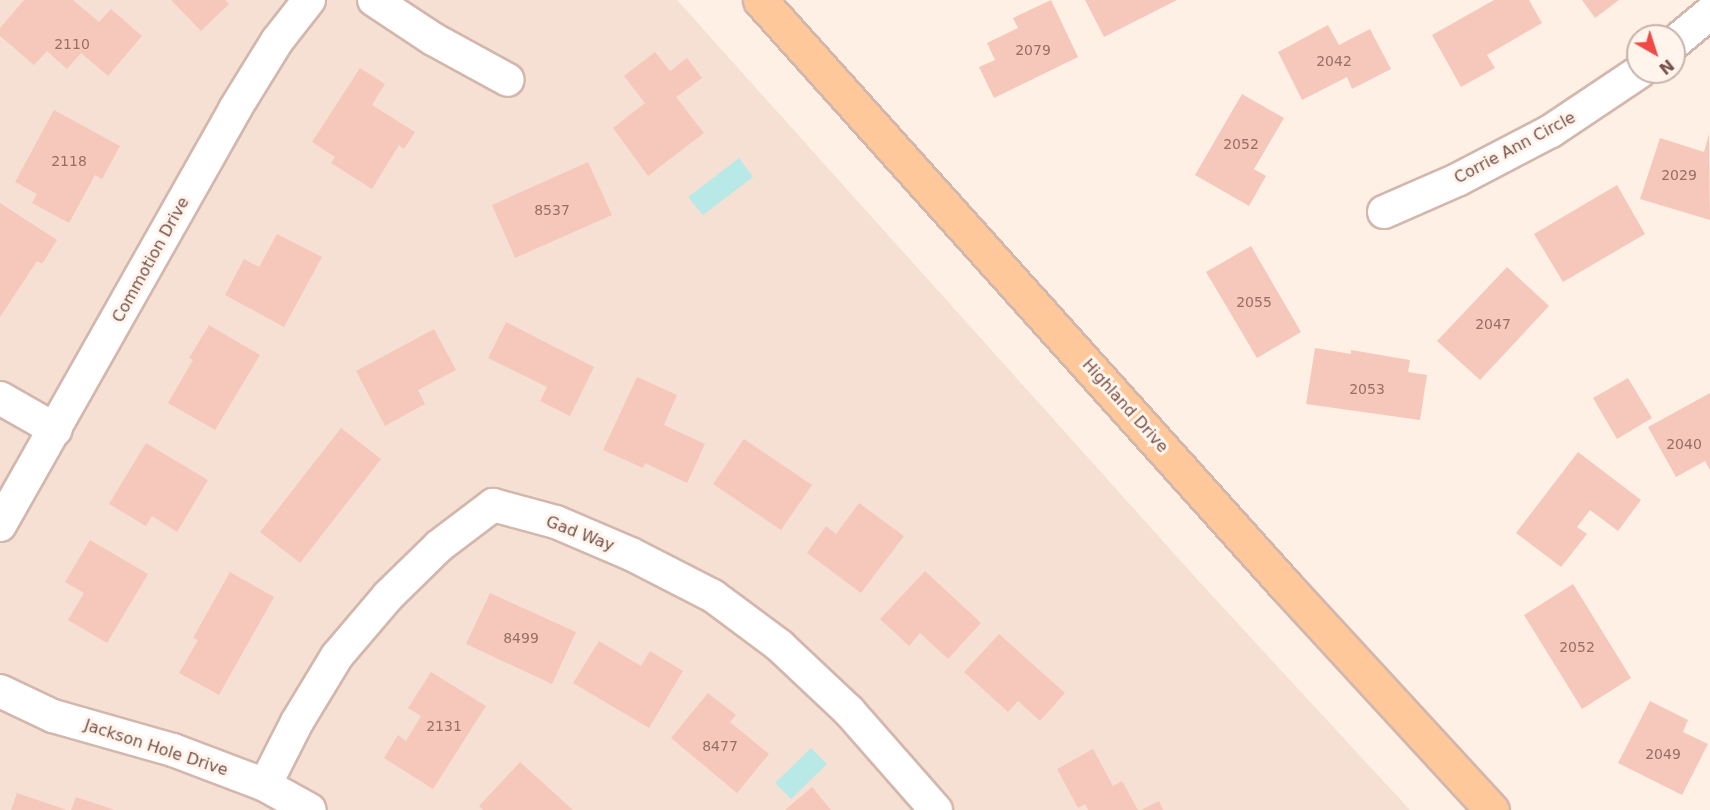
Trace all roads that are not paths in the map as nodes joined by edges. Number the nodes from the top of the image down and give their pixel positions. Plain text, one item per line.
1 (309, 0) edge
2 (374, 0) edge
3 (760, 0) edge
4 (1710, 13) edge
5 (1686, 33) edge
6 (508, 80) dead end
7 (1626, 81) edge
8 (1384, 212) dead end
9 (0, 398) edge
10 (56, 430) junction
11 (0, 525) edge
12 (0, 691) edge
13 (266, 784) junction
14 (310, 810) edge
15 (936, 810) edge
16 (1492, 810) edge

1 - 10 street, Commotion Drive
2 - 6 street
3 - 16 main road, Highland Drive
4 - 5 street
7 - 8 street, Corrie Ann Circle
9 - 10 street
10 - 11 street, Commotion Drive
12 - 13 street, Jackson Hole Drive
13 - 14 street, Jackson Hole Drive
13 - 15 street, Gad Way

